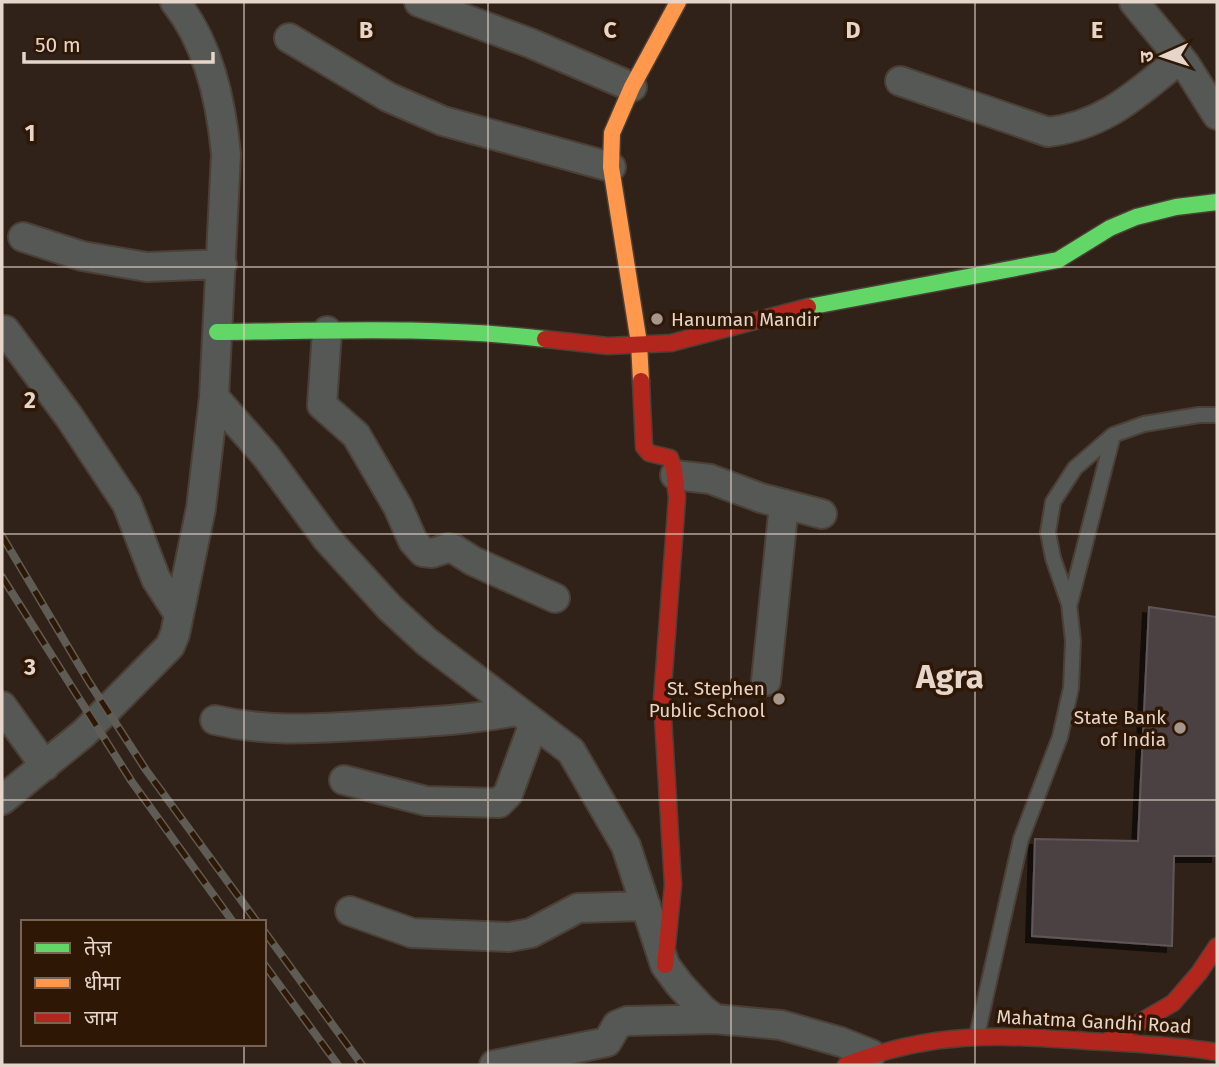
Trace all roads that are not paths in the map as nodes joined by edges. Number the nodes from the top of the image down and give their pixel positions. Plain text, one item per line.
1 (175, 2) edge
2 (419, 2) edge
3 (678, 2) edge
4 (1134, 2) edge
5 (289, 38) dead end
6 (1180, 59) junction
7 (900, 81) dead end
8 (632, 87) junction
9 (1217, 114) edge
10 (611, 167) junction
11 (1217, 202) edge
12 (23, 237) dead end
13 (222, 264) junction
14 (5, 330) dead end
15 (327, 331) junction
16 (217, 332) junction
17 (639, 343) junction
18 (214, 397) junction
19 (1217, 415) edge
20 (1113, 435) junction
21 (675, 475) junction
22 (784, 504) junction
23 (822, 514) dead end
24 (555, 598) dead end
25 (1069, 604) junction
26 (178, 613) junction
27 (766, 681) dead end
28 (2, 706) edge
29 (525, 717) junction
30 (215, 720) dead end
31 (45, 766) junction
32 (344, 780) dead end
33 (2, 800) edge
34 (646, 906) junction
35 (350, 911) dead end
36 (1217, 946) edge
37 (666, 965) junction
38 (715, 1019) junction
39 (977, 1037) junction
40 (1106, 1042) junction
41 (1217, 1052) edge
42 (1187, 1056) edge
43 (858, 1059) edge
44 (494, 1065) edge

1 - 13 street
2 - 8 street
3 - 8 main road
4 - 6 street
5 - 10 street
6 - 7 street
6 - 9 street
8 - 10 main road
10 - 17 main road
11 - 17 main road
12 - 13 street
13 - 16 street
14 - 26 street
15 - 16 main road
15 - 17 main road
15 - 24 street
16 - 18 street
17 - 21 main road
18 - 26 street
18 - 29 street
19 - 20 lane
20 - 25 lane
20 - 25 lane
21 - 22 street
21 - 37 main road
22 - 23 street
22 - 27 street
25 - 39 lane
26 - 31 street
28 - 31 street
29 - 30 street
29 - 32 street
29 - 34 street
31 - 33 street
34 - 35 street
34 - 37 street
36 - 40 main road
37 - 38 street
38 - 43 street
38 - 44 street
39 - 40 main road, Mahatma Gandhi Road
39 - 43 main road, Mahatma Gandhi Road
40 - 42 main road, Mahatma Gandhi Road
41 - 42 main road, Mahatma Gandhi Road

